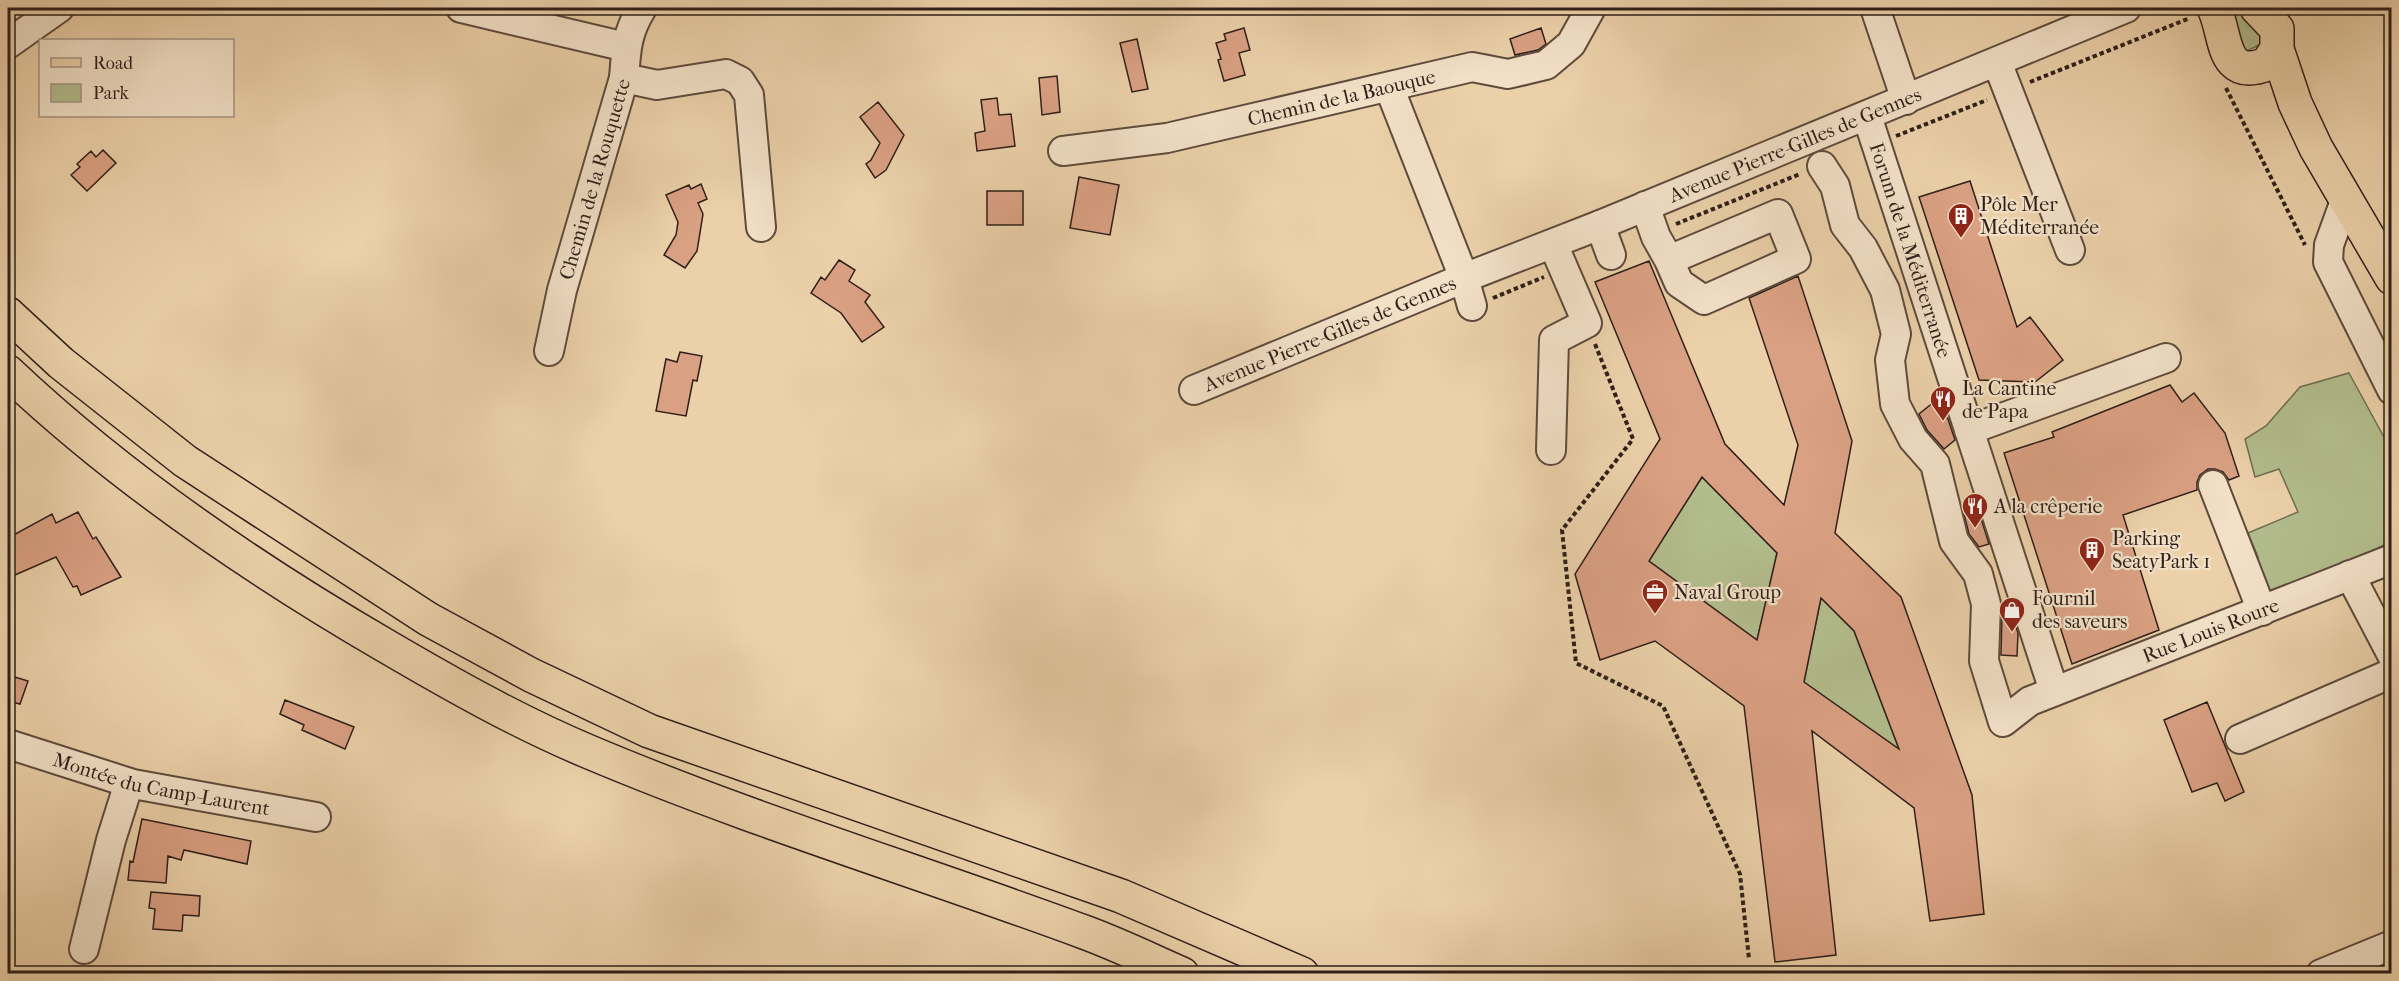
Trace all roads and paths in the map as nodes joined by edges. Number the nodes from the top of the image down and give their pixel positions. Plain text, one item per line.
1 (59, 8) edge
2 (461, 8) edge
3 (642, 8) edge
4 (1591, 8) edge
5 (1875, 8) edge
6 (2126, 8) edge
7 (2257, 8) edge
8 (2208, 10) edge
9 (8, 44) edge
10 (626, 47) junction
11 (2277, 49) junction
12 (1997, 62) junction
13 (2236, 74) junction
14 (624, 78) junction
15 (1389, 87) junction
16 (2008, 91) junction
17 (1906, 100) junction
18 (1867, 116) junction
19 (1876, 144) junction
20 (2316, 148) junction
21 (1063, 151) dead end
22 (1822, 166) joint
23 (2346, 198) junction
24 (1645, 206) junction
25 (1600, 225) junction
26 (761, 227) dead end
27 (1655, 232) junction
28 (1553, 244) junction
29 (2306, 246) dead end
30 (2070, 250) dead end
31 (1611, 255) dead end
32 (1669, 260) dead end
33 (2391, 276) edge
34 (1464, 278) junction
35 (1472, 306) dead end
36 (8, 314) edge
37 (1594, 344) dead end
38 (549, 351) dead end
39 (2166, 358) dead end
40 (8, 372) edge
41 (1194, 390) dead end
42 (2391, 390) edge
43 (1969, 430) junction
44 (1551, 450) dead end
45 (2213, 485) dead end
46 (2391, 559) edge
47 (2350, 575) junction
48 (2262, 611) junction
49 (2391, 655) edge
50 (2391, 673) edge
51 (2042, 696) junction
52 (2240, 739) dead end
53 (8, 744) edge
54 (129, 783) junction
55 (316, 817) dead end
56 (2391, 945) edge
57 (84, 949) dead end
58 (1749, 959) dead end
59 (1182, 974) edge
60 (1302, 974) edge
61 (2321, 974) edge

1 - 9 street
2 - 10 street
3 - 10 street, Chemin de la Rouquette
4 - 15 street, Chemin de la Baouque
5 - 17 street
6 - 12 street, Avenue Pierre-Gilles de Gennes
7 - 11 main road
8 - 13 main road
8 - 16 path
10 - 14 street, Chemin de la Rouquette
11 - 13 main road
11 - 20 main road
12 - 16 street
12 - 17 street, Avenue Pierre-Gilles de Gennes
13 - 20 main road
13 - 29 path
14 - 26 street
14 - 38 street, Chemin de la Rouquette
15 - 21 street, Chemin de la Baouque
15 - 34 street
16 - 19 path
16 - 30 street
17 - 18 street, Avenue Pierre-Gilles de Gennes
18 - 19 street, Forum de la Méditerranée
18 - 24 street, Avenue Pierre-Gilles de Gennes
19 - 43 street, Forum de la Méditerranée
20 - 23 main road
22 - 27 path
22 - 51 street, Forum de la Méditerranée
23 - 33 main road
23 - 42 street
24 - 25 street, Avenue Pierre-Gilles de Gennes
24 - 27 street
25 - 28 street, Avenue Pierre-Gilles de Gennes
25 - 31 street
27 - 32 street
28 - 34 street, Avenue Pierre-Gilles de Gennes
28 - 44 street
34 - 35 street, Avenue Pierre-Gilles de Gennes
34 - 41 street, Avenue Pierre-Gilles de Gennes
36 - 60 main road
37 - 58 path
39 - 43 street
40 - 59 main road
43 - 51 street, Forum de la Méditerranée
45 - 48 street
46 - 47 street, Rue Louis Roure
47 - 48 street, Rue Louis Roure
47 - 49 street
48 - 51 street, Rue Louis Roure
50 - 52 street
53 - 54 street, Montée du Camp-Laurent
54 - 55 street, Montée du Camp-Laurent
54 - 57 street
56 - 61 street

